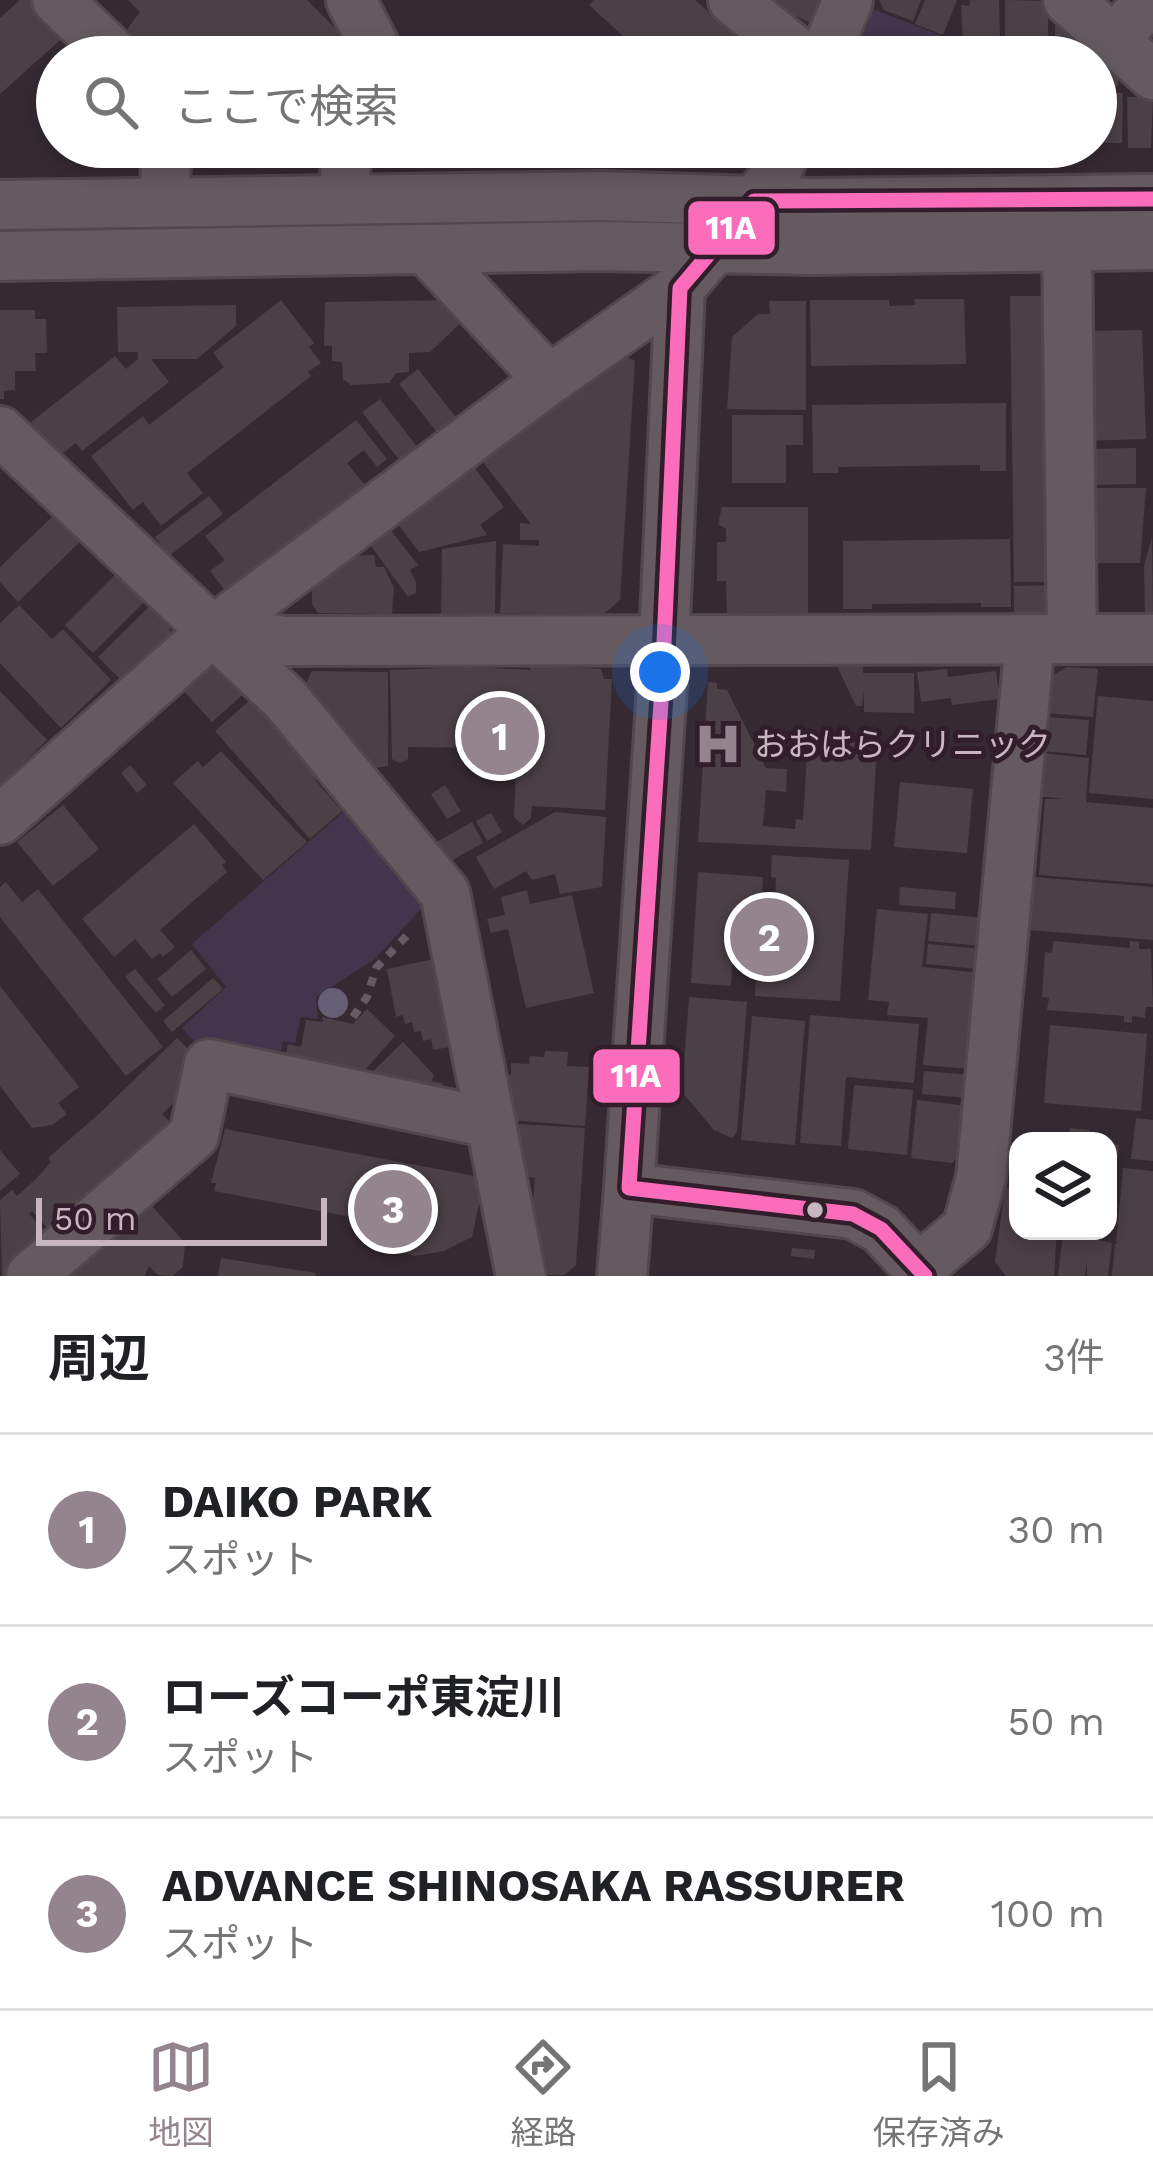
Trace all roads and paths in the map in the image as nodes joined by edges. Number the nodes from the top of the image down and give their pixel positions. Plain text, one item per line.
1 (57, 0) edge
2 (351, 0) edge
3 (733, 0) edge
4 (848, 0) edge
5 (1068, 0) edge
6 (1150, 0) edge
7 (95, 36) edge
8 (369, 36) edge
9 (777, 36) edge
10 (833, 36) edge
11 (1110, 36) edge
12 (1117, 36) edge
13 (1117, 42) edge
14 (1153, 75) edge
15 (166, 168) edge
16 (345, 168) edge
17 (778, 168) edge
18 (346, 199) junction
19 (1153, 199) edge
20 (754, 201) junction
21 (164, 202) junction
22 (0, 205) edge
23 (1066, 245) junction
24 (1153, 245) edge
25 (426, 249) junction
26 (713, 250) junction
27 (0, 256) edge
28 (680, 288) junction
29 (549, 380) junction
30 (0, 431) edge
31 (213, 631) junction
32 (1051, 639) junction
33 (1153, 639) edge
34 (664, 640) junction
35 (0, 820) edge
36 (445, 893) junction
37 (353, 1017) dead end
38 (490, 1123) junction
39 (628, 1188) junction
40 (922, 1272) edge
41 (32, 1276) edge
42 (521, 1276) edge
43 (622, 1276) edge

1 - 7 street
2 - 8 street
3 - 9 street
4 - 10 street
5 - 11 street
6 - 12 street
13 - 14 street
15 - 21 street
16 - 18 street
17 - 20 street
18 - 20 street
18 - 21 street
19 - 20 street
20 - 26 street
21 - 22 street
23 - 24 street
23 - 26 street
23 - 32 street
25 - 26 street
25 - 27 street
25 - 29 street
26 - 28 street
28 - 29 street
28 - 34 street
29 - 31 street
30 - 31 street
31 - 34 street
31 - 35 street
31 - 36 street
32 - 33 street
32 - 34 street
32 - 40 street
34 - 39 street
36 - 37 path
36 - 38 street
38 - 41 street
38 - 42 street
39 - 40 street
39 - 43 street

